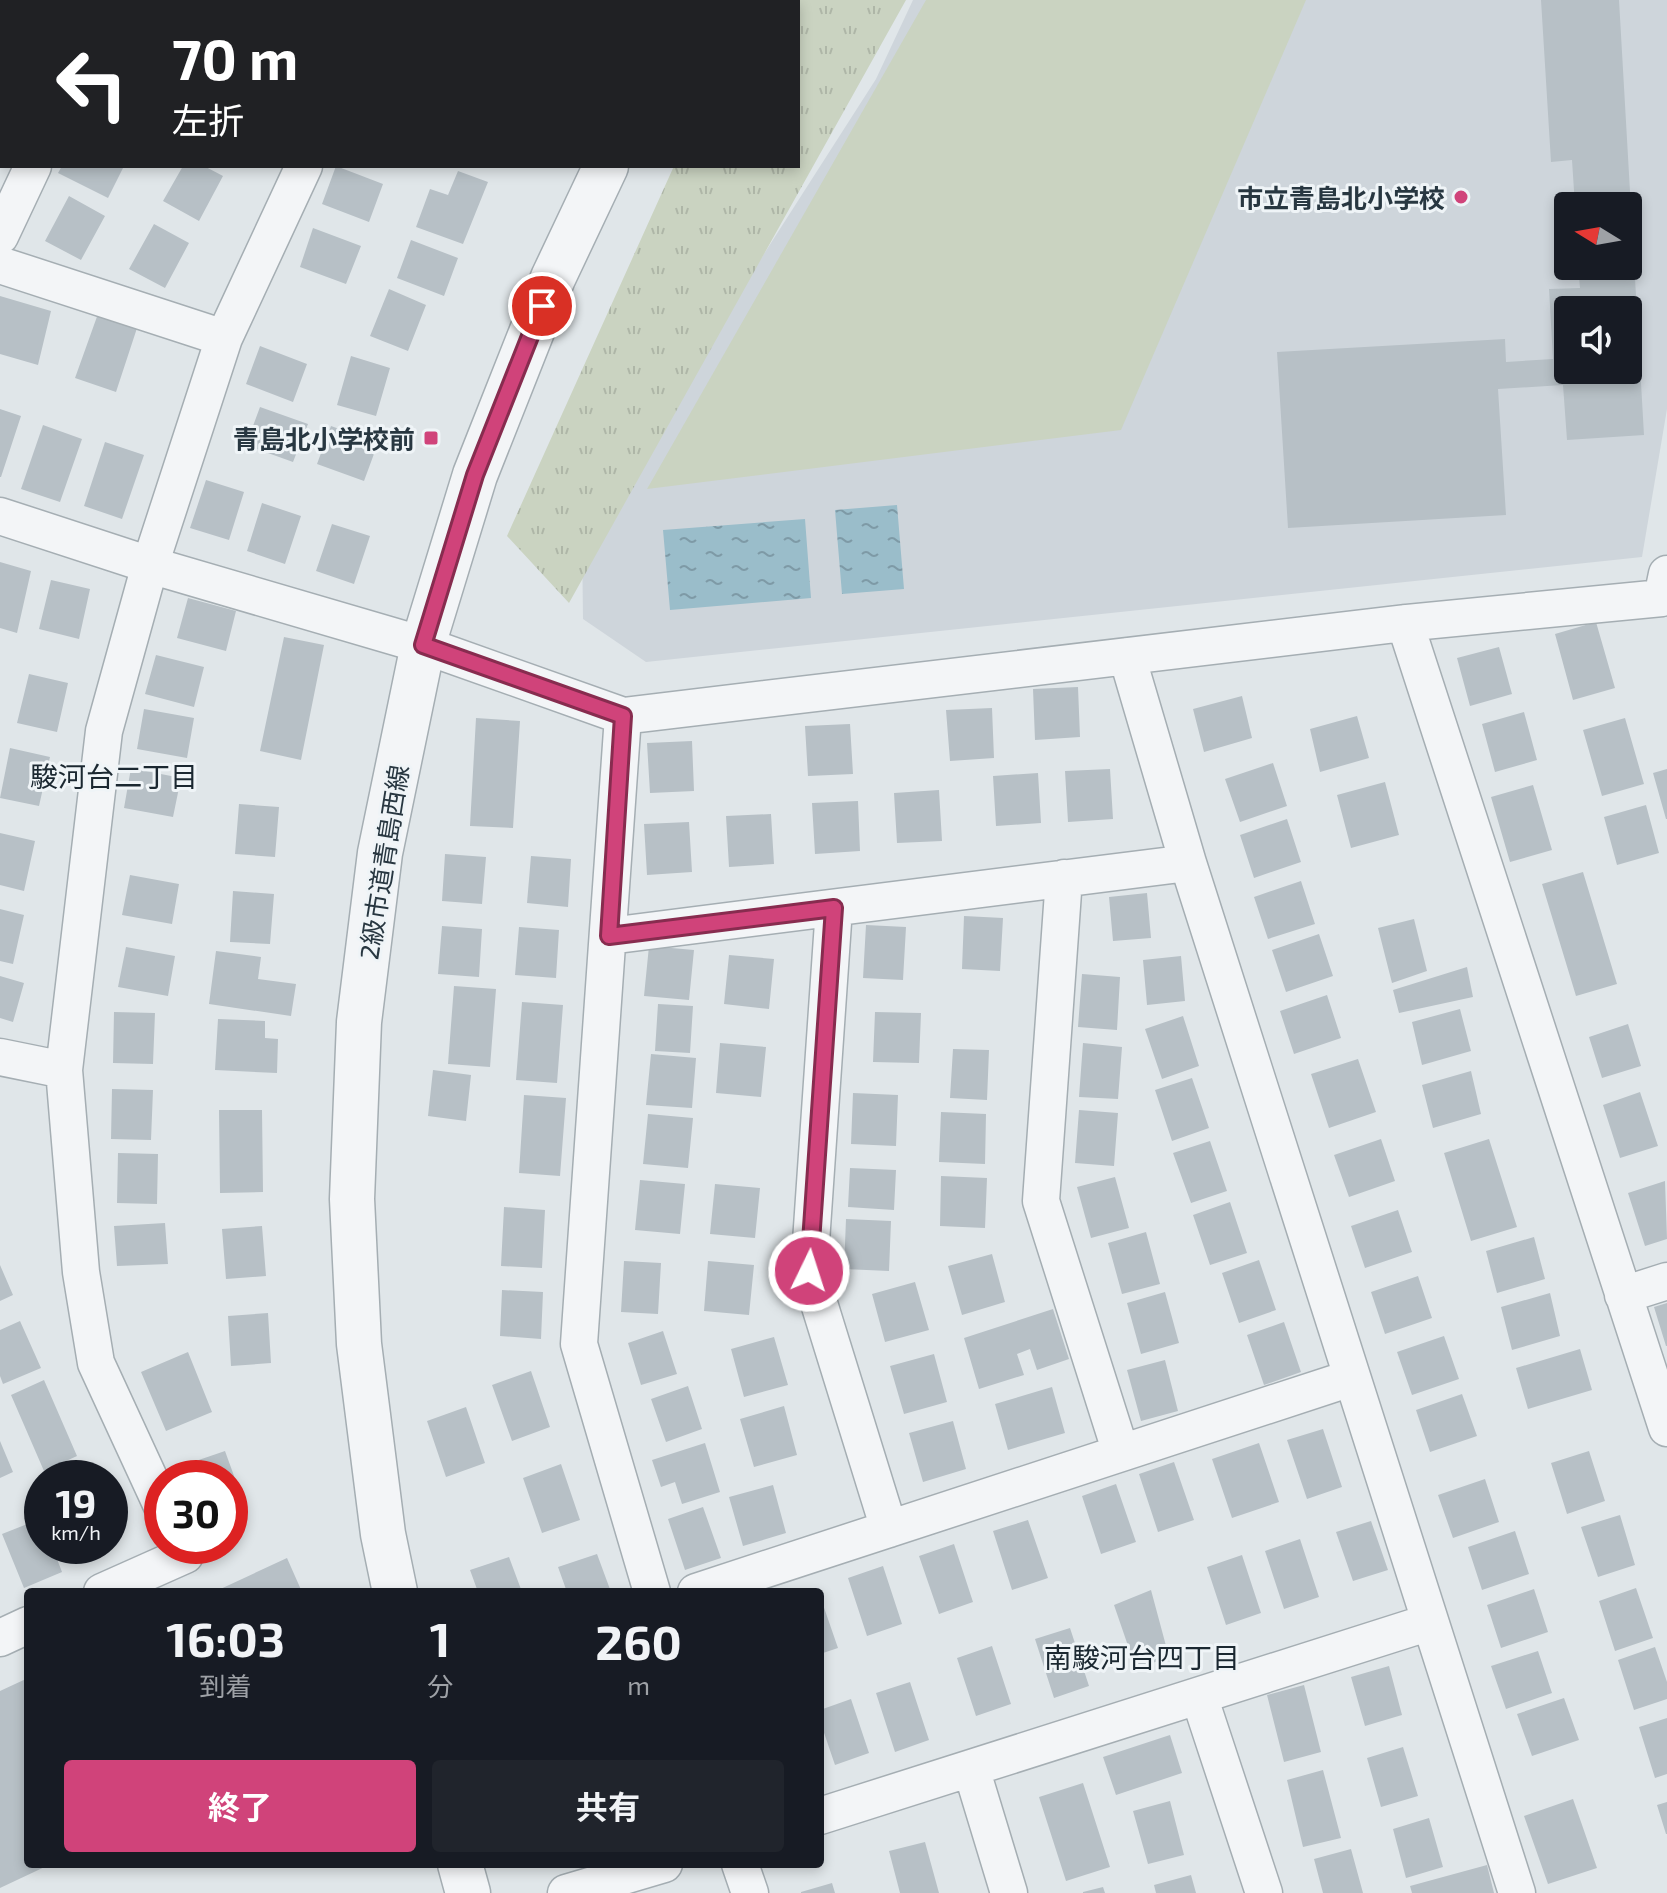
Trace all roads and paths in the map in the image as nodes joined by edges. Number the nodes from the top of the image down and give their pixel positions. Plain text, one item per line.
1 (32, 168) edge
2 (303, 168) edge
3 (605, 168) edge
4 (0, 236) edge
5 (0, 265) edge
6 (224, 338) junction
7 (0, 516) edge
8 (150, 565) junction
9 (1665, 596) edge
10 (1405, 623) junction
11 (423, 645) junction
12 (1127, 656) junction
13 (623, 716) junction
14 (1188, 863) junction
15 (1064, 878) junction
16 (834, 908) junction
17 (609, 936) junction
18 (0, 1057) edge
19 (64, 1070) junction
20 (1667, 1281) edge
21 (1623, 1295) junction
22 (1351, 1378) junction
23 (1667, 1428) edge
24 (1121, 1453) junction
25 (144, 1467) edge
26 (889, 1529) junction
27 (165, 1564) edge
28 (111, 1588) edge
29 (394, 1588) edge
30 (651, 1588) edge
31 (708, 1588) edge
32 (1430, 1622) junction
33 (1199, 1696) junction
34 (971, 1768) junction
35 (824, 1815) edge
36 (461, 1868) edge
37 (650, 1868) edge
38 (741, 1868) edge
39 (468, 1893) edge
40 (566, 1893) edge
41 (750, 1893) edge
42 (1009, 1893) edge
43 (1264, 1893) edge
44 (1517, 1893) edge

1 - 4 street
2 - 6 street
3 - 11 street, 2級市道青島西線
5 - 6 street
6 - 8 street
7 - 8 street
8 - 11 street
8 - 19 street
9 - 10 street
10 - 12 street
10 - 21 street
11 - 13 street
11 - 29 street, 2級市道青島西線
12 - 13 street
12 - 14 street
13 - 17 street
14 - 15 street
14 - 22 street
15 - 16 street
15 - 24 street
16 - 17 street
16 - 26 street
17 - 30 street
18 - 19 street
19 - 25 street
20 - 21 street
21 - 23 street
22 - 24 street
22 - 32 street
24 - 26 street
26 - 31 street
27 - 28 street
32 - 33 street
32 - 44 street
33 - 34 street
33 - 43 street
34 - 35 street
34 - 42 street
36 - 39 street
37 - 40 street
38 - 41 street

